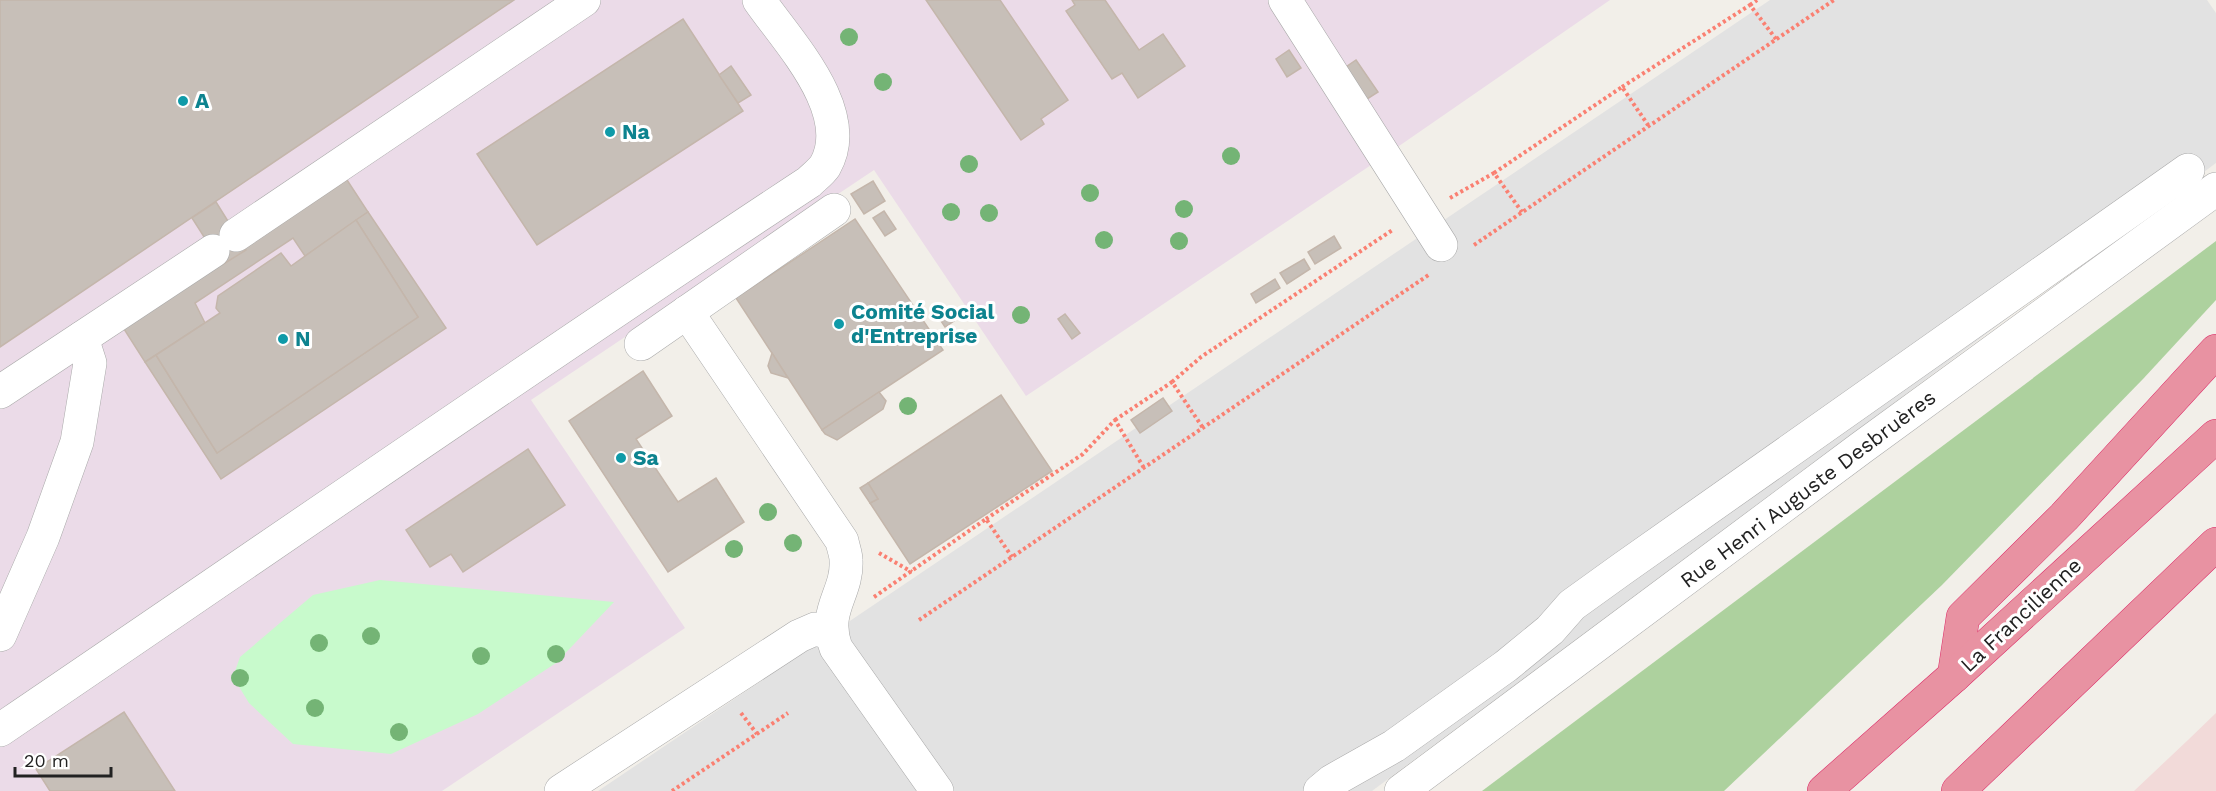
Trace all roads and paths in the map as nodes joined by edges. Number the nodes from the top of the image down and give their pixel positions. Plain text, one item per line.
1 (584, 0) edge
2 (759, 0) edge
3 (1285, 0) edge
4 (1757, 0) edge
5 (1834, 0) edge
6 (1750, 5) junction
7 (1776, 39) junction
8 (1622, 87) junction
9 (1648, 125) junction
10 (2188, 170) dead end
11 (1494, 173) junction
12 (2216, 189) edge
13 (834, 210) dead end
14 (1522, 212) junction
15 (1422, 214) junction
16 (1450, 253) junction
17 (687, 312) junction
18 (82, 338) junction
19 (641, 344) dead end
20 (2216, 351) edge
21 (1172, 382) junction
22 (0, 392) edge
23 (1114, 420) junction
24 (1203, 428) junction
25 (2216, 436) edge
26 (1144, 468) junction
27 (986, 519) junction
28 (2216, 544) edge
29 (1012, 557) junction
30 (1622, 568) junction
31 (2216, 576) edge
32 (1648, 608) junction
33 (920, 620) dead end
34 (832, 622) junction
35 (0, 634) edge
36 (1954, 676) junction
37 (2074, 681) junction
38 (788, 713) dead end
39 (0, 730) edge
40 (561, 791) edge
41 (672, 791) edge
42 (937, 791) edge
43 (1320, 791) edge
44 (1401, 791) edge
45 (1824, 791) edge
46 (1958, 791) edge

1 - 18 lane
2 - 39 lane
3 - 15 lane
4 - 6 path
5 - 7 path
6 - 7 path
6 - 8 path
7 - 9 path
8 - 9 path
8 - 11 path
9 - 14 path
10 - 30 lane
11 - 14 path
11 - 15 path
12 - 32 lane, Rue Henri Auguste Desbruères
13 - 17 lane
14 - 16 path
15 - 16 lane
15 - 21 path
16 - 24 path
17 - 19 lane
17 - 34 lane
18 - 22 lane
18 - 35 lane
20 - 36 highway
21 - 23 path
21 - 24 path
23 - 26 path
23 - 27 path
24 - 26 path
25 - 36 highway, La Francilienne
26 - 29 path
27 - 29 path
27 - 34 path
28 - 37 highway
29 - 33 path
30 - 32 lane
30 - 43 lane
31 - 37 highway
32 - 44 lane, Rue Henri Auguste Desbruères
34 - 40 lane
34 - 42 lane
36 - 45 highway, La Francilienne
37 - 46 highway
38 - 41 path

